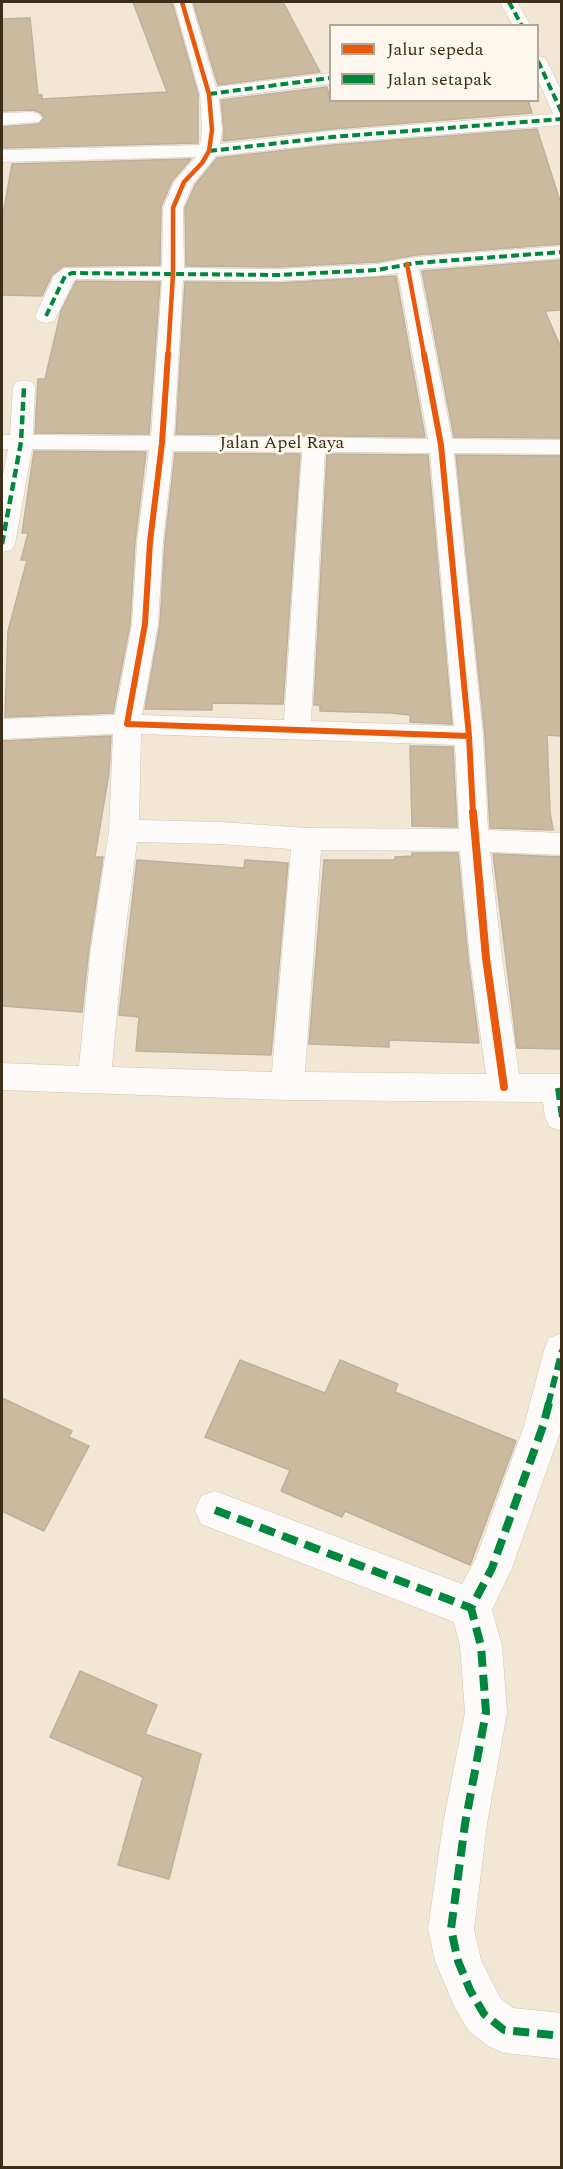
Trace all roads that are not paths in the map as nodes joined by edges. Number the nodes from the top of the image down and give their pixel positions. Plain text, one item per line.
1 (182, 2) edge
2 (509, 2) edge
3 (521, 24) edge
4 (539, 65) edge
5 (329, 78) edge
6 (209, 94) junction
7 (561, 113) edge
8 (32, 118) dead end
9 (2, 119) edge
10 (561, 119) edge
11 (209, 151) junction
12 (2, 156) edge
13 (561, 252) edge
14 (407, 264) junction
15 (173, 274) junction
16 (46, 315) dead end
17 (24, 387) dead end
18 (11, 442) edge
19 (162, 443) junction
20 (314, 444) junction
21 (441, 445) junction
22 (561, 447) edge
23 (2, 544) edge
24 (127, 724) junction
25 (2, 729) edge
26 (297, 729) junction
27 (469, 736) junction
28 (124, 831) junction
29 (308, 839) junction
30 (474, 840) junction
31 (561, 844) edge
32 (94, 1080) junction
33 (5, 1082) edge
34 (287, 1086) junction
35 (504, 1087) junction
36 (560, 1098) edge
37 (561, 1350) edge
38 (215, 1510) dead end
39 (471, 1608) junction
40 (561, 2036) edge

1 - 6 street
2 - 3 street
4 - 7 street
5 - 6 street
6 - 11 street
8 - 9 street
10 - 11 street
11 - 12 street
11 - 15 street
13 - 14 street
14 - 15 street
14 - 21 street
15 - 16 street
15 - 19 street
17 - 18 street
18 - 19 street, Jalan Apel Raya
18 - 23 street
19 - 20 street, Jalan Apel Raya
19 - 24 street
20 - 21 street, Jalan Apel Raya
20 - 26 street
21 - 22 street, Jalan Apel Raya
21 - 27 street
24 - 25 street
24 - 26 street
24 - 28 street
26 - 27 street
27 - 30 street
28 - 29 street
28 - 32 street
29 - 30 street
29 - 34 street
30 - 31 street
30 - 35 street
32 - 33 street
32 - 34 street
34 - 35 street
35 - 36 street
37 - 39 street
38 - 39 street
39 - 40 street

